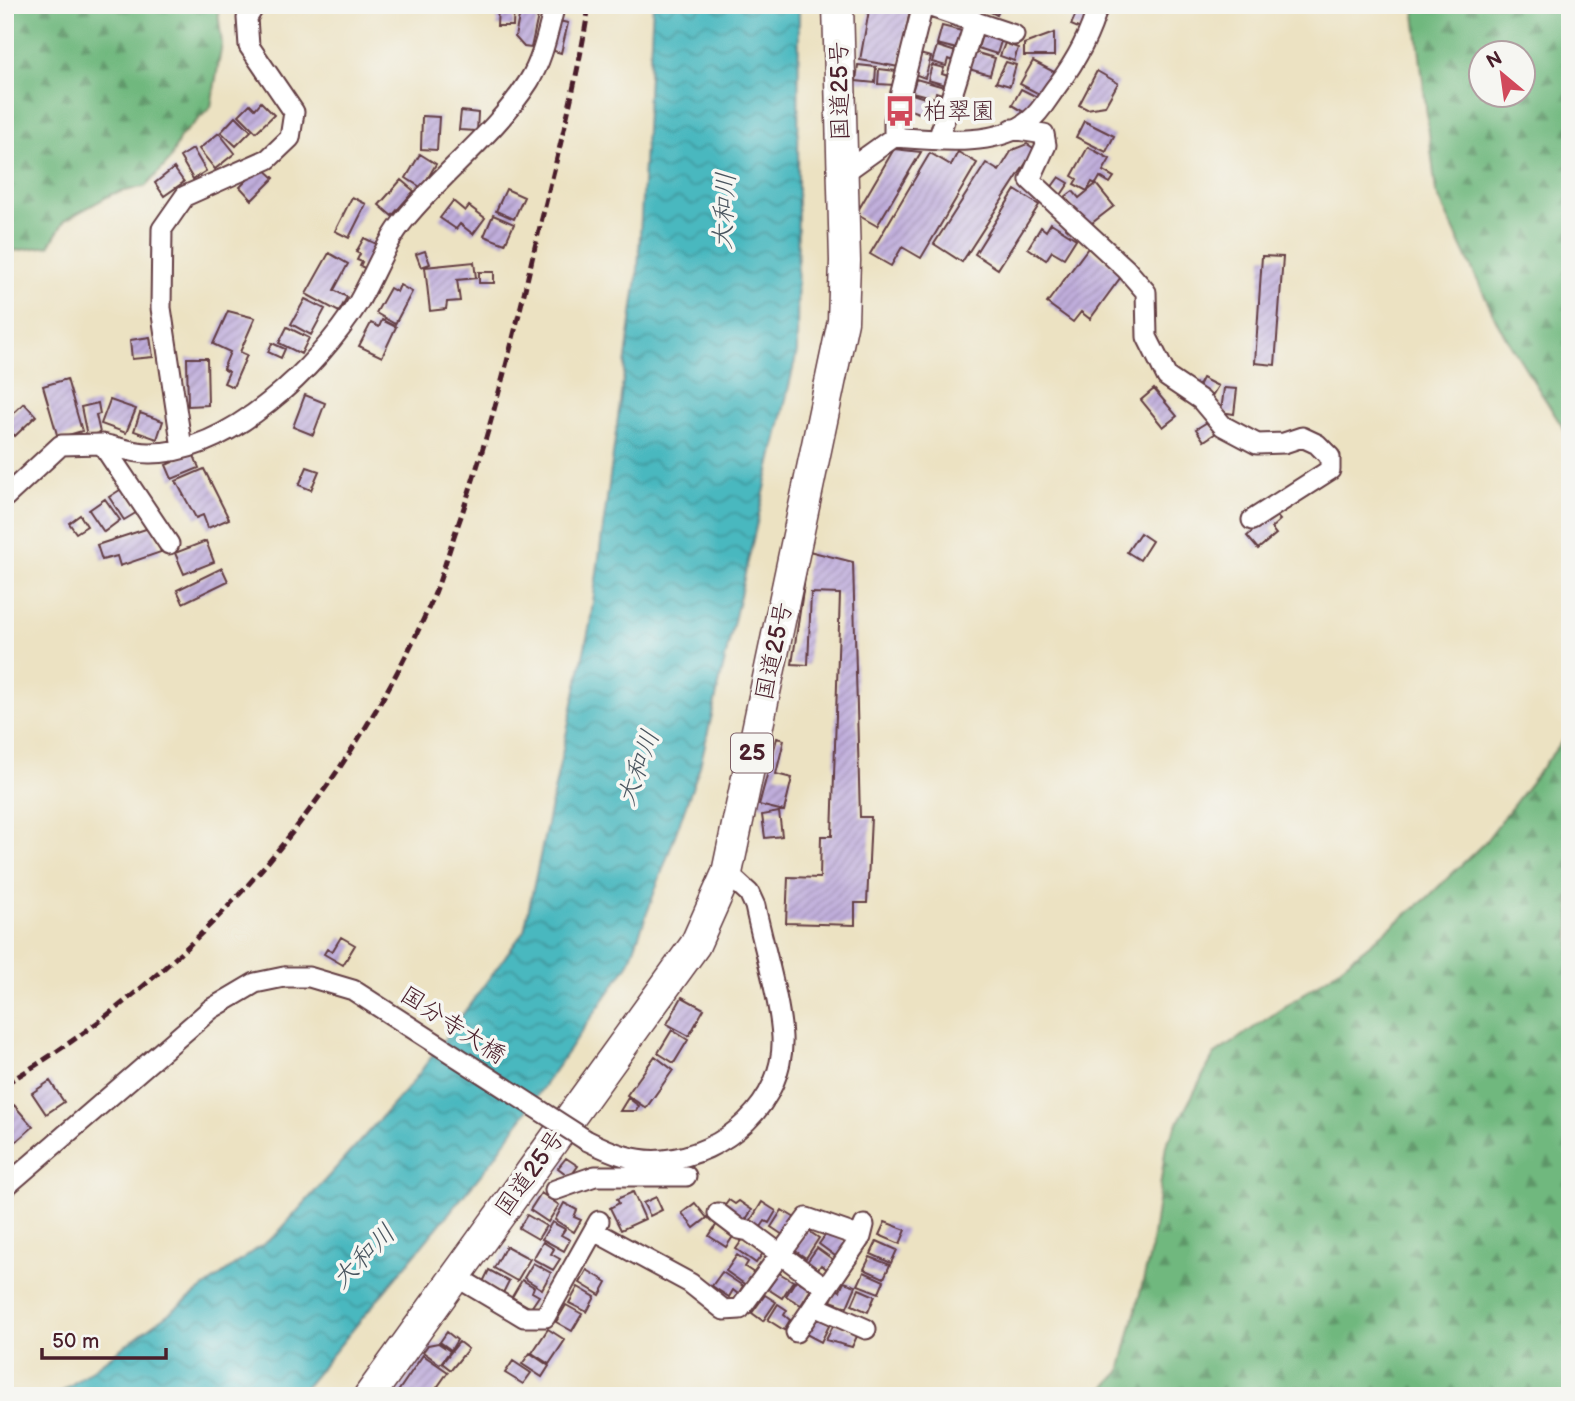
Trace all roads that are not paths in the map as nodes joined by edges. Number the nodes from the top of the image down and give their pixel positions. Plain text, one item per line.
1 (255, 5) edge
2 (555, 5) edge
3 (838, 5) edge
4 (924, 5) edge
5 (1098, 5) edge
6 (975, 21) junction
7 (1014, 35) dead end
8 (1012, 129) junction
9 (894, 137) junction
10 (938, 140) junction
11 (841, 175) junction
12 (102, 444) junction
13 (181, 448) junction
14 (5, 497) edge
15 (1252, 520) dead end
16 (169, 544) dead end
17 (727, 873) junction
18 (531, 1171) junction
19 (686, 1176) dead end
20 (5, 1187) edge
21 (718, 1213) dead end
22 (780, 1255) junction
23 (456, 1276) junction
24 (826, 1288) junction
25 (814, 1306) junction
26 (866, 1329) dead end
27 (796, 1332) dead end
28 (369, 1396) edge

1 - 13 street
2 - 13 street
3 - 11 highway, 国道25号 / 25
4 - 6 street
4 - 9 street
5 - 8 street
6 - 7 street
6 - 10 street
8 - 10 street
8 - 15 street
9 - 10 street
9 - 11 street
11 - 17 highway, 国道25号 / 25
12 - 13 street
12 - 14 street
12 - 16 street
17 - 18 highway, 国道25号 / 25
17 - 20 street, 国分寺大橋, bridge
18 - 19 street
18 - 23 highway, 国道25号 / 25
21 - 22 street
22 - 23 street
22 - 24 street
22 - 24 street
23 - 28 highway, 国道25号 / 25
24 - 25 street
25 - 26 street
25 - 27 street

